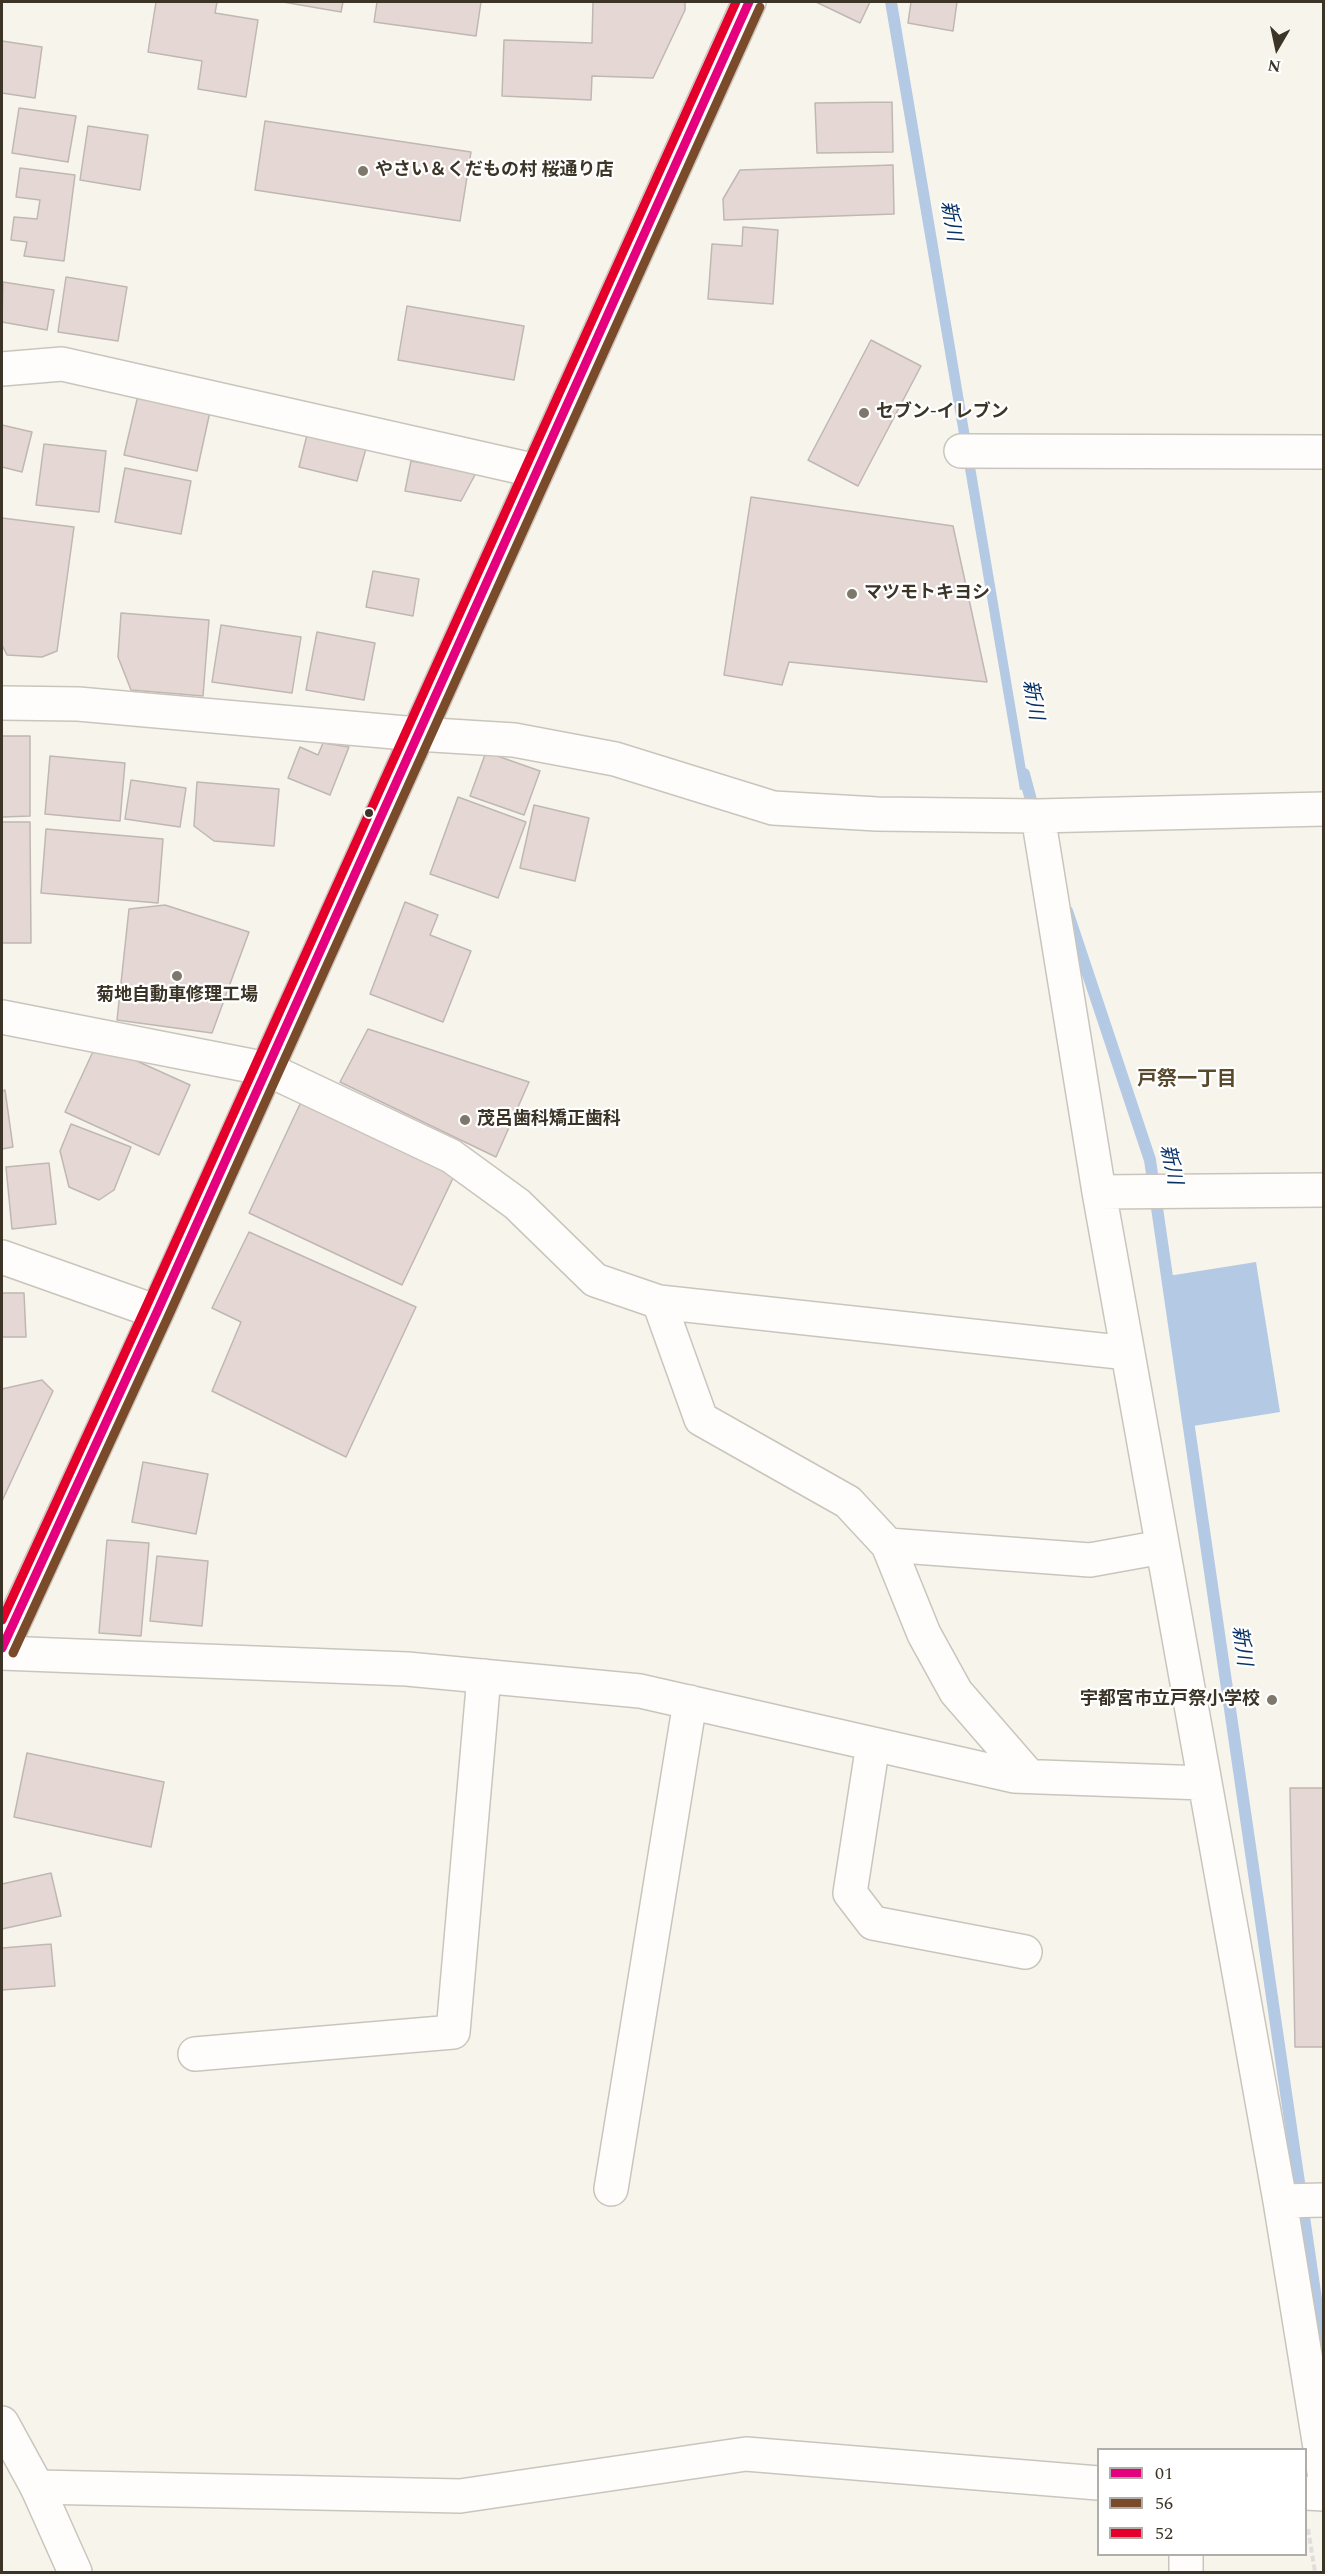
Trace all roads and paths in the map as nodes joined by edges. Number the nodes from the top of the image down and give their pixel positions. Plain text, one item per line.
1 (749, 2) edge
2 (2, 369) edge
3 (962, 451) dead end
4 (1323, 452) edge
5 (537, 471) junction
6 (2, 703) edge
7 (417, 734) junction
8 (1323, 809) edge
9 (1038, 816) junction
10 (2, 1017) edge
11 (267, 1069) junction
12 (1323, 1190) edge
13 (1100, 1192) junction
14 (2, 1257) edge
15 (659, 1302) junction
16 (157, 1312) junction
17 (1128, 1353) junction
18 (888, 1545) junction
19 (1162, 1547) junction
20 (2, 1648) edge
21 (2, 1653) edge
22 (484, 1676) junction
23 (690, 1702) junction
24 (873, 1744) junction
25 (1029, 1776) junction
26 (1203, 1783) junction
27 (1025, 1952) dead end
28 (195, 2054) dead end
29 (611, 2189) dead end
30 (1323, 2200) edge
31 (1280, 2201) junction
32 (2, 2423) edge
33 (1323, 2472) edge
34 (1097, 2483) edge
35 (37, 2487) junction
36 (1307, 2493) edge
37 (1323, 2494) edge
38 (1307, 2528) dead end
39 (1186, 2556) edge
40 (75, 2572) edge
41 (1186, 2572) edge
42 (1315, 2572) edge

1 - 5 main road
2 - 5 main road
3 - 4 main road
5 - 7 main road
6 - 7 main road
7 - 9 main road
7 - 11 main road
8 - 9 main road
9 - 13 main road
10 - 11 main road
11 - 15 main road
11 - 16 main road
12 - 13 main road
13 - 17 main road
14 - 16 main road
15 - 17 main road
15 - 18 main road
16 - 20 main road
17 - 19 main road
18 - 19 main road
18 - 25 main road
19 - 26 main road
21 - 22 main road
22 - 23 main road
22 - 28 main road
23 - 24 main road
23 - 29 main road
24 - 25 main road
24 - 27 main road
25 - 26 main road
26 - 31 main road
30 - 31 main road
31 - 33 main road
32 - 35 main road
34 - 35 main road
35 - 40 main road
36 - 37 main road
38 - 42 path
39 - 41 main road

